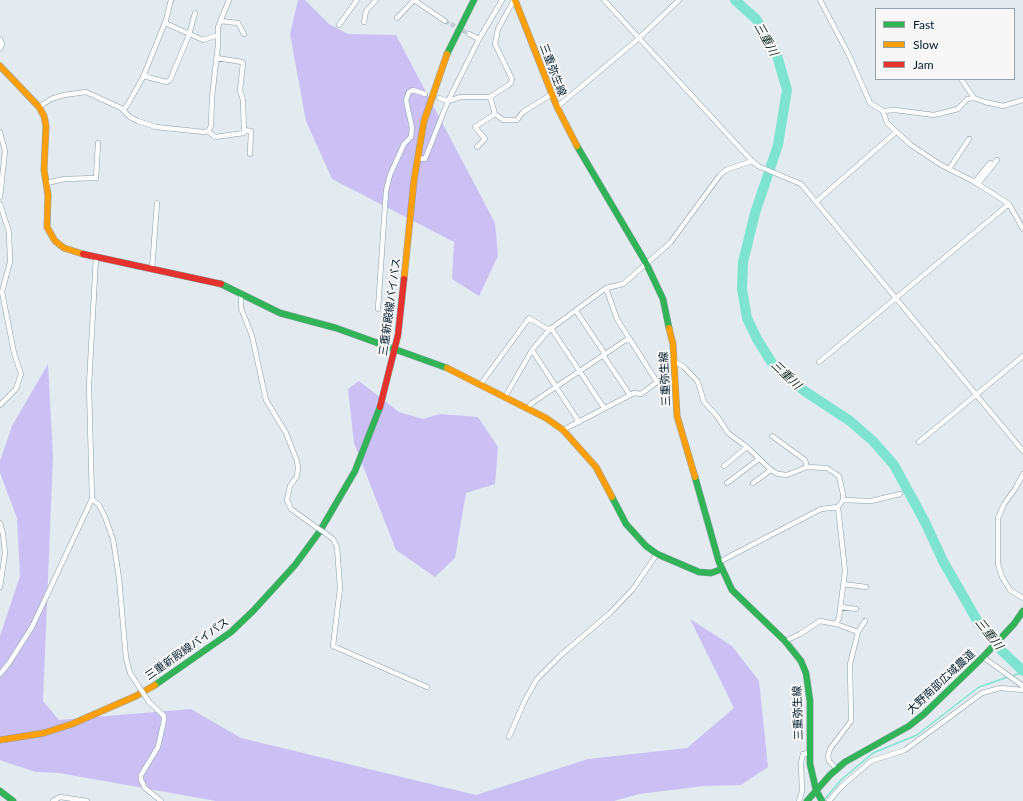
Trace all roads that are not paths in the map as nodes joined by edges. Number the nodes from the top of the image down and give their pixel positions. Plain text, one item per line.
1 (171, 0) edge
2 (229, 0) edge
3 (357, 0) edge
4 (376, 0) edge
5 (414, 0) edge
6 (474, 0) edge
7 (502, 0) edge
8 (515, 0) edge
9 (604, 0) edge
10 (680, 0) edge
11 (820, 0) edge
12 (196, 13) dead end
13 (397, 18) dead end
14 (220, 21) junction
15 (445, 21) tunnel mouth
16 (364, 22) dead end
17 (165, 24) junction
18 (339, 26) dead end
19 (244, 34) dead end
20 (469, 34) tunnel mouth
21 (189, 35) junction
22 (218, 35) junction
23 (0, 39) edge
24 (479, 39) junction
25 (638, 39) junction
26 (0, 49) edge
27 (217, 58) junction
28 (0, 66) edge
29 (143, 76) junction
30 (962, 80) edge
31 (426, 94) dead end
32 (552, 94) junction
33 (490, 97) junction
34 (439, 98) dead end
35 (974, 98) junction
36 (1023, 100) edge
37 (448, 101) junction
38 (39, 107) junction
39 (557, 107) junction
40 (123, 110) junction
41 (883, 111) junction
42 (495, 114) junction
43 (244, 130) junction
44 (208, 131) junction
45 (0, 132) edge
46 (896, 132) junction
47 (968, 139) dead end
48 (98, 143) dead end
49 (477, 147) dead end
50 (250, 154) dead end
51 (417, 158) junction
52 (997, 160) dead end
53 (752, 162) junction
54 (990, 163) dead end
55 (949, 169) junction
56 (46, 183) junction
57 (976, 183) junction
58 (0, 197) edge
59 (817, 201) junction
60 (157, 203) dead end
61 (1009, 204) junction
62 (0, 205) edge
63 (1023, 229) edge
64 (96, 257) junction
65 (646, 263) junction
66 (152, 269) junction
67 (606, 288) junction
68 (1, 292) edge
69 (241, 293) junction
70 (896, 297) junction
71 (378, 309) dead end
72 (576, 311) junction
73 (550, 329) junction
74 (629, 338) junction
75 (395, 350) junction
76 (532, 350) junction
77 (604, 354) junction
78 (1023, 356) edge
79 (674, 361) junction
80 (819, 362) dead end
81 (579, 371) junction
82 (657, 382) junction
83 (674, 382) junction
84 (480, 386) junction
85 (556, 387) junction
86 (976, 394) junction
87 (630, 395) junction
88 (505, 397) junction
89 (0, 405) edge
90 (604, 408) junction
91 (527, 409) junction
92 (579, 422) junction
93 (564, 430) junction
94 (772, 436) dead end
95 (919, 442) dead end
96 (747, 447) junction
97 (1023, 451) edge
98 (759, 459) junction
99 (724, 466) dead end
100 (807, 467) junction
101 (771, 470) junction
102 (1023, 474) edge
103 (727, 483) dead end
104 (753, 483) dead end
105 (900, 494) dead end
106 (92, 499) junction
107 (843, 500) junction
108 (838, 507) junction
109 (0, 523) edge
110 (657, 554) junction
111 (719, 562) junction
112 (722, 569) junction
113 (843, 584) junction
114 (0, 587) edge
115 (866, 587) dead end
116 (1023, 598) edge
117 (841, 607) junction
118 (856, 609) dead end
119 (1023, 611) edge
120 (865, 621) dead end
121 (836, 624) junction
122 (858, 632) junction
123 (785, 641) junction
124 (984, 655) junction
125 (0, 674) edge
126 (1023, 686) edge
127 (427, 687) dead end
128 (1023, 690) edge
129 (509, 738) dead end
130 (0, 740) edge
131 (810, 753) junction
132 (837, 769) junction
133 (816, 790) junction
134 (0, 791) edge
135 (822, 800) edge
136 (13, 801) edge
137 (52, 801) edge
138 (87, 801) edge
139 (161, 801) edge
140 (799, 801) edge
141 (807, 801) edge
142 (830, 801) edge

1 - 17 street
2 - 14 street
3 - 18 street
4 - 16 street
5 - 13 street
5 - 15 street
6 - 51 main road, 三重新殿線バイパス
7 - 24 street
8 - 32 main road, 三重弥生線
8 - 33 street
9 - 25 street
10 - 25 street
11 - 41 street
12 - 21 street
14 - 19 street
14 - 22 street
17 - 21 street
17 - 29 street
20 - 24 street
21 - 22 street
21 - 29 street
22 - 27 street
23 - 26 street
24 - 37 street
25 - 39 street
25 - 53 street
27 - 43 street
27 - 44 street
28 - 38 main road
29 - 40 street
30 - 35 street
31 - 71 street
32 - 39 main road, 三重弥生線
32 - 42 street
33 - 37 street
33 - 42 street
34 - 37 street
35 - 36 street
35 - 41 street
37 - 51 street
38 - 40 street
38 - 56 main road
39 - 65 main road, 三重弥生線
40 - 44 street
41 - 46 street
42 - 49 street
43 - 44 street
43 - 50 street
45 - 58 street
46 - 55 street
46 - 59 street
47 - 55 street
48 - 56 street
51 - 75 main road, 三重新殿線バイパス
52 - 57 street
53 - 59 street
53 - 65 street
54 - 57 street
55 - 57 street
56 - 64 main road
57 - 61 street
59 - 70 street
60 - 66 street
61 - 63 street
61 - 70 street
62 - 68 street
64 - 66 main road
64 - 106 street
65 - 67 street
65 - 79 main road, 三重弥生線
66 - 69 main road
67 - 72 street
67 - 74 street
68 - 89 street
69 - 75 main road
69 - 127 street, bridge
70 - 80 street
70 - 86 street
72 - 73 street
72 - 77 street
73 - 76 street
73 - 81 street
73 - 84 street
74 - 77 street
74 - 82 street
75 - 84 main road
75 - 130 main road, 三重新殿線バイパス
76 - 85 street
76 - 88 street
77 - 81 street
77 - 87 street
78 - 86 street
79 - 83 main road, 三重弥生線
79 - 96 street
81 - 85 street
81 - 90 street
82 - 83 street
82 - 87 street
83 - 111 main road, 三重弥生線
84 - 88 main road
85 - 91 street
85 - 92 street
86 - 95 street
86 - 97 street
87 - 90 street
88 - 91 main road
90 - 92 street
91 - 93 main road
92 - 93 street
93 - 110 main road
94 - 100 street
96 - 98 street
96 - 99 street
98 - 101 street
98 - 103 street
100 - 101 street
100 - 107 street
101 - 104 street
102 - 116 street
105 - 107 street
106 - 125 street
106 - 139 street, bridge
107 - 108 street
108 - 111 street
108 - 113 street
109 - 114 street
110 - 112 main road
110 - 129 street
111 - 112 main road, 三重弥生線
112 - 123 main road, 三重弥生線
113 - 115 street
113 - 117 street
117 - 118 street
117 - 121 street
119 - 124 main road, 大野南部広域農道
120 - 122 street
121 - 122 street
121 - 123 street
122 - 132 street
123 - 131 main road, 三重弥生線
124 - 126 street
124 - 132 main road, 大野南部広域農道
128 - 142 street
131 - 133 main road, 三重弥生線
131 - 140 street
132 - 133 main road, 大野南部広域農道
133 - 135 main road, 三重弥生線
133 - 141 main road, 大野南部広域農道
134 - 136 main road
137 - 138 street

